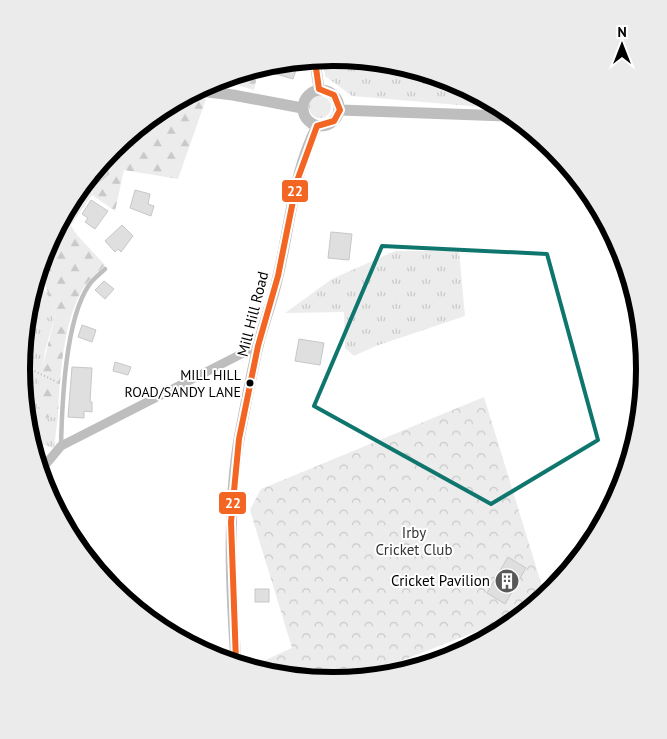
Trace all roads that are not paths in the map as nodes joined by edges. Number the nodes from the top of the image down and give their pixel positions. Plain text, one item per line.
1 (315, 67) edge
2 (319, 89) junction
3 (210, 92) edge
4 (302, 108) junction
5 (340, 110) junction
6 (500, 116) edge
7 (317, 126) junction
8 (105, 269) dead end
9 (258, 345) junction
10 (61, 446) junction
11 (45, 465) edge
12 (236, 657) edge

1 - 2 street
2 - 4 street
2 - 5 street
3 - 4 street
4 - 7 street
5 - 6 street
5 - 7 street
7 - 9 street, Mill Hill Road
8 - 10 lane
9 - 10 street
9 - 12 street, Mill Hill Road
10 - 11 street

